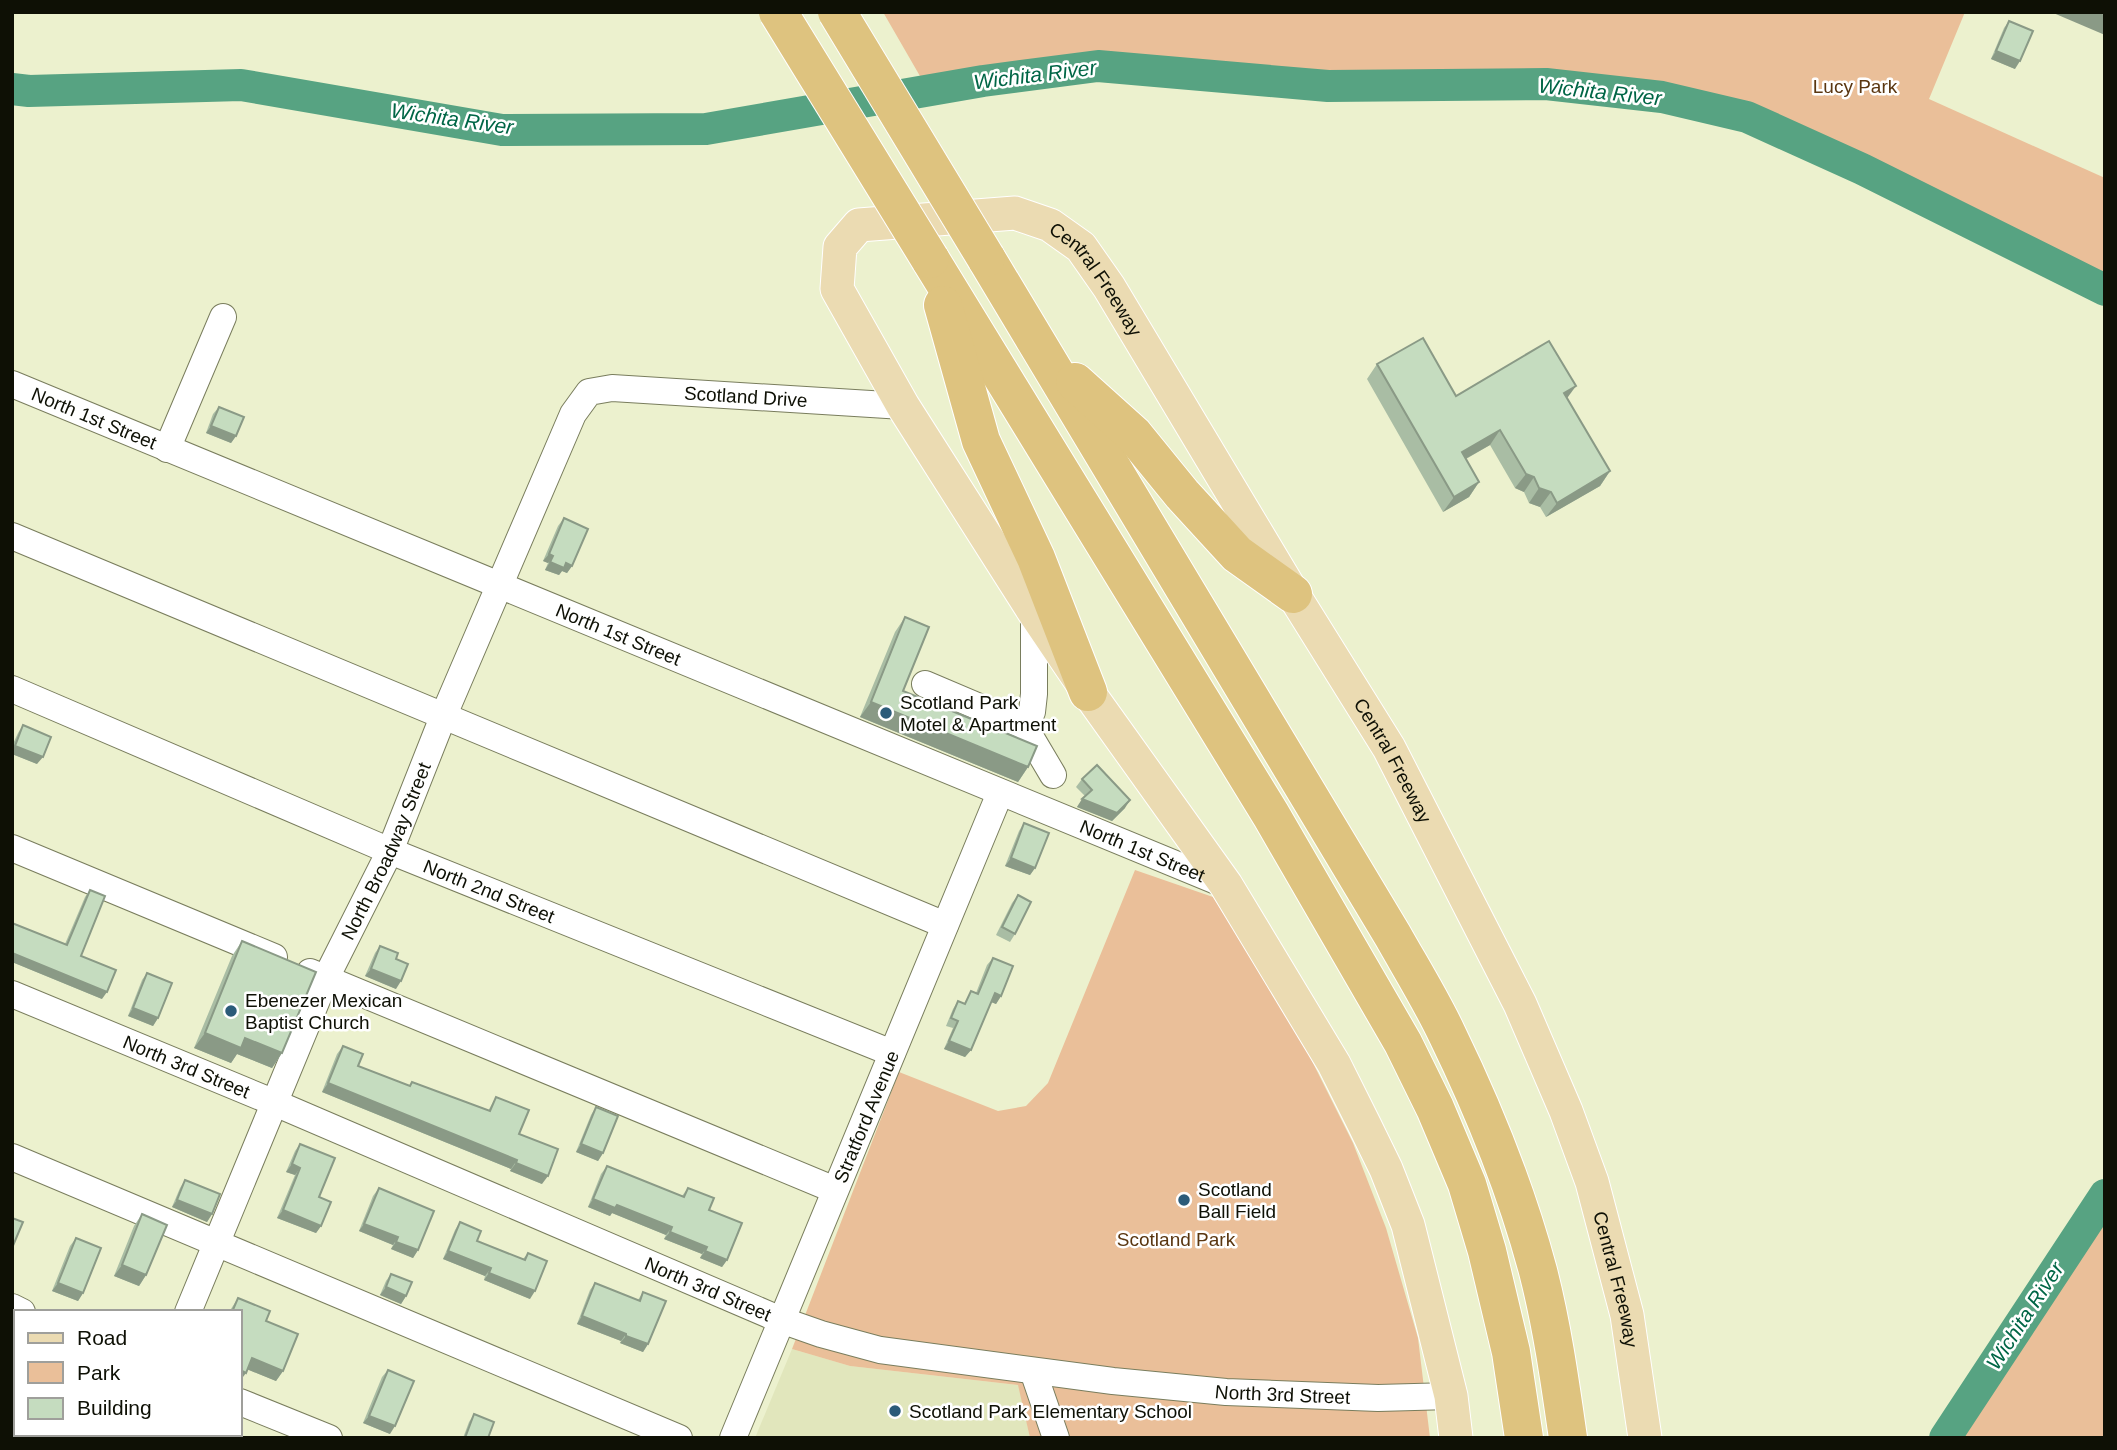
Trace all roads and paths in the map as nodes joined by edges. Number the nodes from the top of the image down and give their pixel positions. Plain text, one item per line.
1 (778, 12) edge
2 (837, 12) edge
3 (930, 260) junction
4 (223, 317) dead end
5 (1044, 354) junction
6 (12, 384) edge
7 (589, 392) joint
8 (903, 406) junction
9 (167, 449) junction
10 (12, 536) edge
11 (502, 585) junction
12 (1293, 594) junction
13 (1034, 612) junction
14 (925, 684) dead end
15 (12, 689) edge
16 (1087, 692) junction
17 (443, 717) junction
18 (1024, 726) junction
19 (1053, 775) dead end
20 (1000, 793) junction
21 (12, 849) edge
22 (390, 851) junction
23 (1226, 886) junction
24 (945, 925) junction
25 (326, 978) junction
26 (12, 994) edge
27 (892, 1053) junction
28 (275, 1103) junction
29 (12, 1157) edge
30 (835, 1190) junction
31 (217, 1242) junction
32 (189, 1310) edge
33 (781, 1320) junction
34 (1033, 1371) junction
35 (1451, 1396) junction
36 (242, 1403) edge
37 (329, 1438) edge
38 (679, 1438) edge
39 (733, 1438) edge
40 (1056, 1438) edge
41 (1456, 1438) edge
42 (1524, 1438) edge
43 (1568, 1438) edge
44 (1645, 1438) edge

1 - 3 highway, bridge
2 - 5 highway, bridge
3 - 16 highway
3 - 42 highway
4 - 9 street
5 - 12 highway
5 - 43 highway
6 - 9 street, North 1st Street
7 - 8 street, Scotland Drive
7 - 11 street, North Broadway Street
8 - 12 main road, Central Freeway
8 - 13 main road, Central Freeway
9 - 11 street, North 1st Street
10 - 17 street
11 - 17 street, North Broadway Street
11 - 20 street, North 1st Street
12 - 44 main road, Central Freeway
13 - 16 main road, Central Freeway
13 - 18 street
14 - 18 street
15 - 22 street, North 2nd Street
16 - 23 main road, Central Freeway
17 - 22 street, North Broadway Street
17 - 24 street
18 - 19 street
20 - 23 street, North 1st Street
20 - 24 street, Stratford Avenue
21 - 25 street
22 - 25 street, North Broadway Street
22 - 27 street, North 2nd Street
23 - 35 main road, Central Freeway
24 - 27 street, Stratford Avenue
25 - 28 street, North Broadway Street
25 - 30 street
26 - 28 street, North 3rd Street
27 - 30 street, Stratford Avenue
28 - 31 street, North Broadway Street
28 - 33 street, North 3rd Street
29 - 31 street
30 - 33 street, Stratford Avenue
31 - 32 street, North Broadway Street
31 - 38 street
33 - 34 street, North 3rd Street
33 - 39 street, Stratford Avenue
34 - 35 street, North 3rd Street
34 - 40 street
35 - 41 main road, Central Freeway
36 - 37 street

